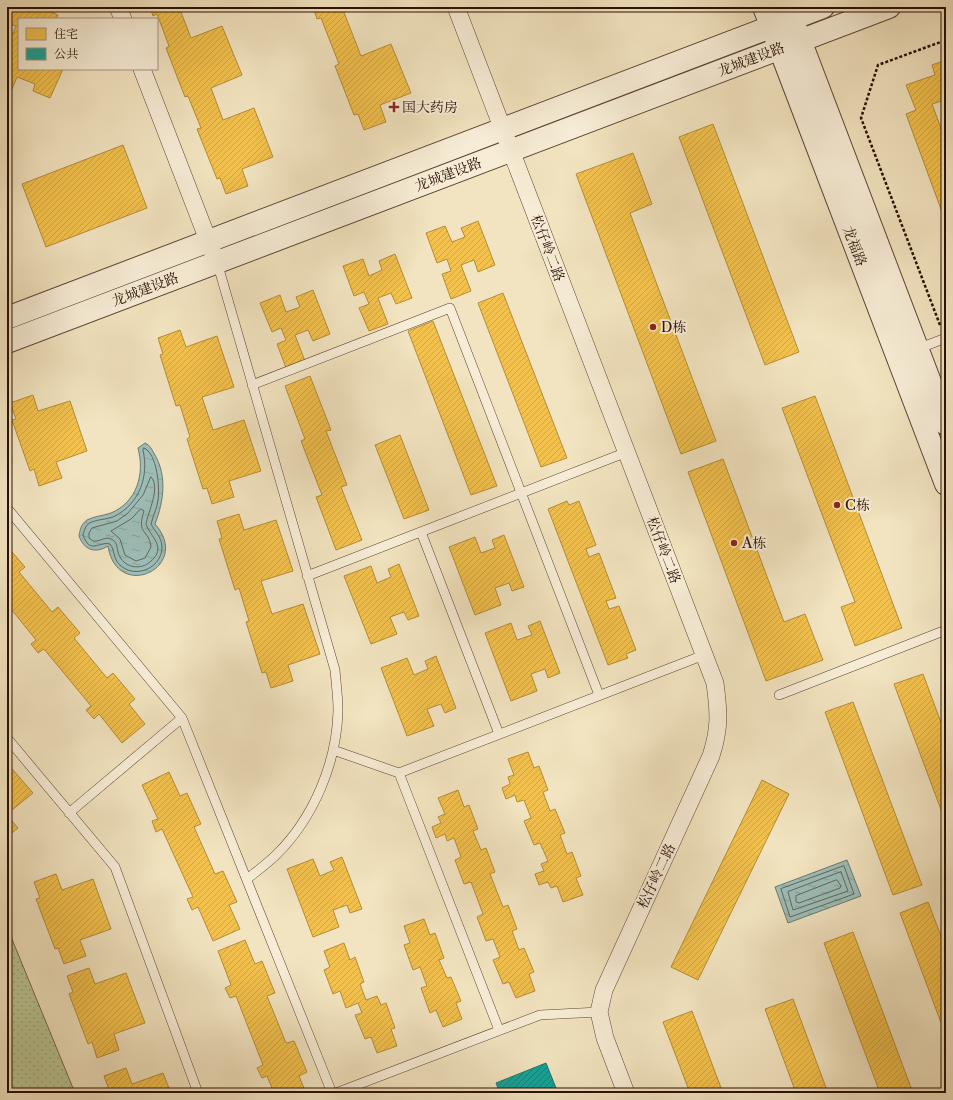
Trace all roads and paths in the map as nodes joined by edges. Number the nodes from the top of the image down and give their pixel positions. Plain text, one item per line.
1 (118, 7) edge
2 (456, 7) edge
3 (823, 7) edge
4 (889, 7) edge
5 (789, 13) edge
6 (768, 17) edge
7 (123, 18) edge
8 (946, 40) edge
9 (800, 41) junction
10 (780, 48) junction
11 (142, 70) edge
12 (503, 129) junction
13 (511, 150) junction
14 (209, 241) junction
15 (217, 262) junction
16 (7, 318) edge
17 (946, 338) edge
18 (7, 342) edge
19 (917, 349) junction
20 (252, 384) junction
21 (946, 424) edge
22 (627, 452) junction
23 (946, 484) edge
24 (521, 493) junction
25 (7, 508) edge
26 (421, 532) junction
27 (307, 576) junction
28 (946, 630) edge
29 (704, 655) junction
30 (599, 695) junction
31 (779, 695) dead end
32 (182, 718) junction
33 (499, 734) junction
34 (7, 738) edge
35 (333, 750) junction
36 (399, 773) junction
37 (69, 813) junction
38 (247, 880) junction
39 (599, 1012) junction
40 (499, 1030) junction
41 (198, 1093) edge
42 (332, 1093) edge
43 (336, 1093) edge
44 (626, 1093) edge

1 - 7 street
2 - 12 street, 松仔岭二路
3 - 5 street, 龙城建设路
4 - 9 street, 龙城建设路
5 - 6 street, 龙城建设路
5 - 9 street, 龙福路
6 - 10 street, 龙福路
6 - 12 street, 龙城建设路
8 - 17 path
9 - 10 street, 龙城建设路
9 - 19 street, 龙福路
10 - 13 street, 龙城建设路
10 - 23 street, 龙福路
11 - 14 street
12 - 13 street, 松仔岭二路
12 - 14 street, 龙城建设路
13 - 15 street, 龙城建设路
13 - 22 street, 松仔岭二路
14 - 15 street
14 - 16 street, 龙城建设路
15 - 18 street, 龙城建设路
15 - 20 lane
17 - 19 lane
19 - 21 street, 龙福路
20 - 24 lane
20 - 27 lane
22 - 24 lane
22 - 29 street, 松仔岭二路
24 - 26 lane
24 - 30 lane
25 - 32 lane
26 - 27 lane
26 - 33 lane
27 - 35 lane
28 - 31 lane
29 - 30 lane
29 - 39 street, 松仔岭二路
30 - 33 lane
32 - 37 lane
32 - 38 lane
33 - 36 lane
34 - 37 lane
35 - 36 lane
35 - 38 lane
36 - 40 lane
37 - 41 lane
38 - 42 lane
39 - 40 lane
39 - 44 street, 松仔岭二路
40 - 43 lane

